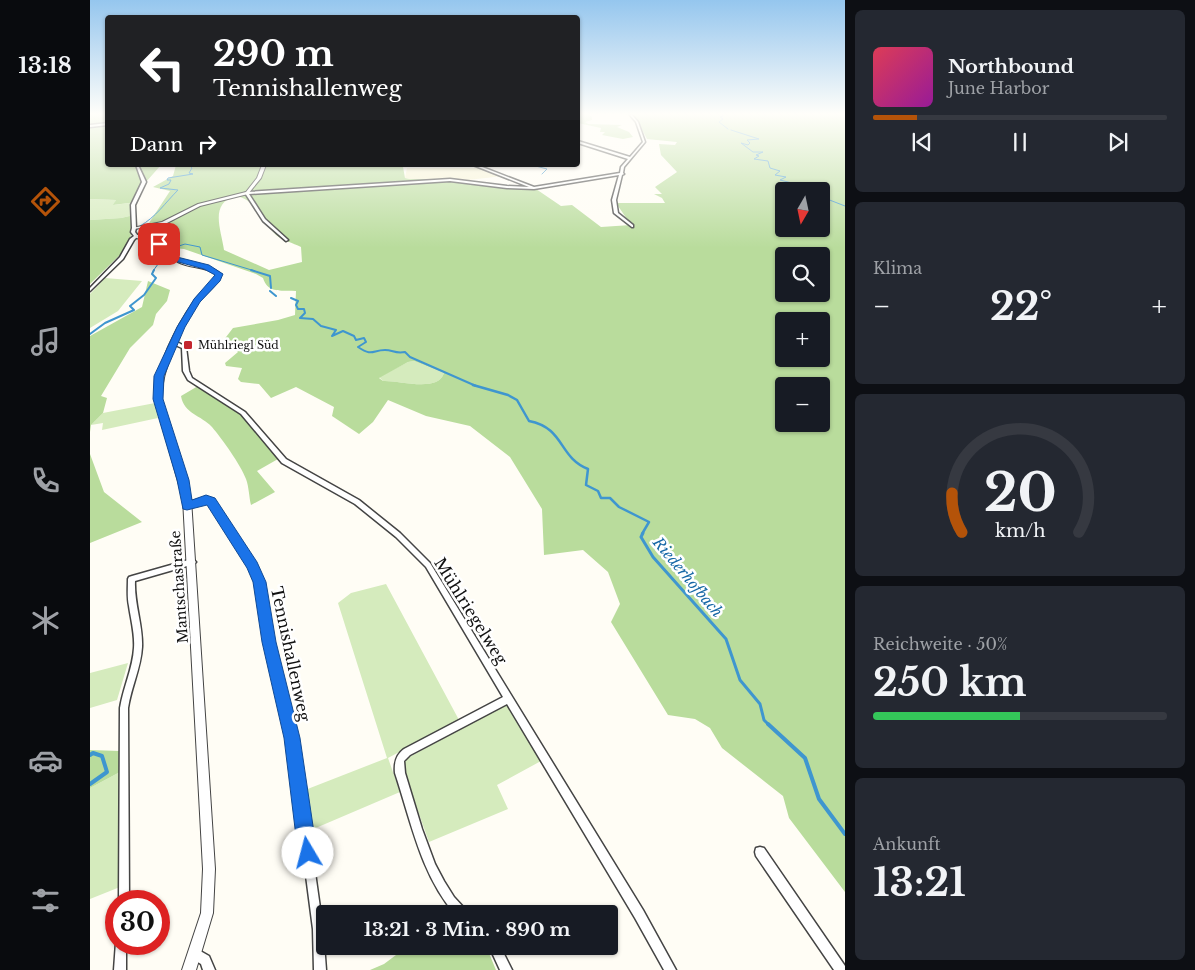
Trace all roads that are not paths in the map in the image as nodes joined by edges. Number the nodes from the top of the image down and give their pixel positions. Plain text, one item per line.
1 (629, 158) edge
2 (138, 167) edge
3 (263, 167) edge
4 (479, 167) edge
5 (622, 174) junction
6 (533, 188) junction
7 (247, 193) junction
8 (632, 226) dead end
9 (134, 228) junction
10 (136, 236) junction
11 (286, 240) dead end
12 (90, 290) edge
13 (175, 343) junction
14 (187, 506) junction
15 (192, 562) junction
16 (508, 698) junction
17 (760, 852) dead end
18 (124, 890) edge
19 (454, 905) edge
20 (195, 954) junction
21 (121, 955) edge
22 (498, 955) edge
23 (120, 970) edge
24 (189, 970) edge
25 (209, 970) edge
26 (320, 970) edge
27 (506, 970) edge
28 (670, 970) edge
29 (841, 970) edge

1 - 5 street
2 - 9 street
3 - 7 street
4 - 6 street
5 - 6 street
5 - 8 street
6 - 7 street
7 - 9 street
7 - 11 street
9 - 10 street
10 - 12 street
10 - 13 street, Mantschastraße
13 - 14 street, Mantschastraße
13 - 16 street, Mühlriegelweg
14 - 15 street, Mantschastraße
14 - 26 street, Tennishallenweg
15 - 18 street
15 - 20 street, Mantschastraße
16 - 19 street
16 - 28 street, Mühlriegelweg
17 - 29 street
20 - 24 street, Mantschastraße
20 - 25 street
21 - 23 street
22 - 27 street

